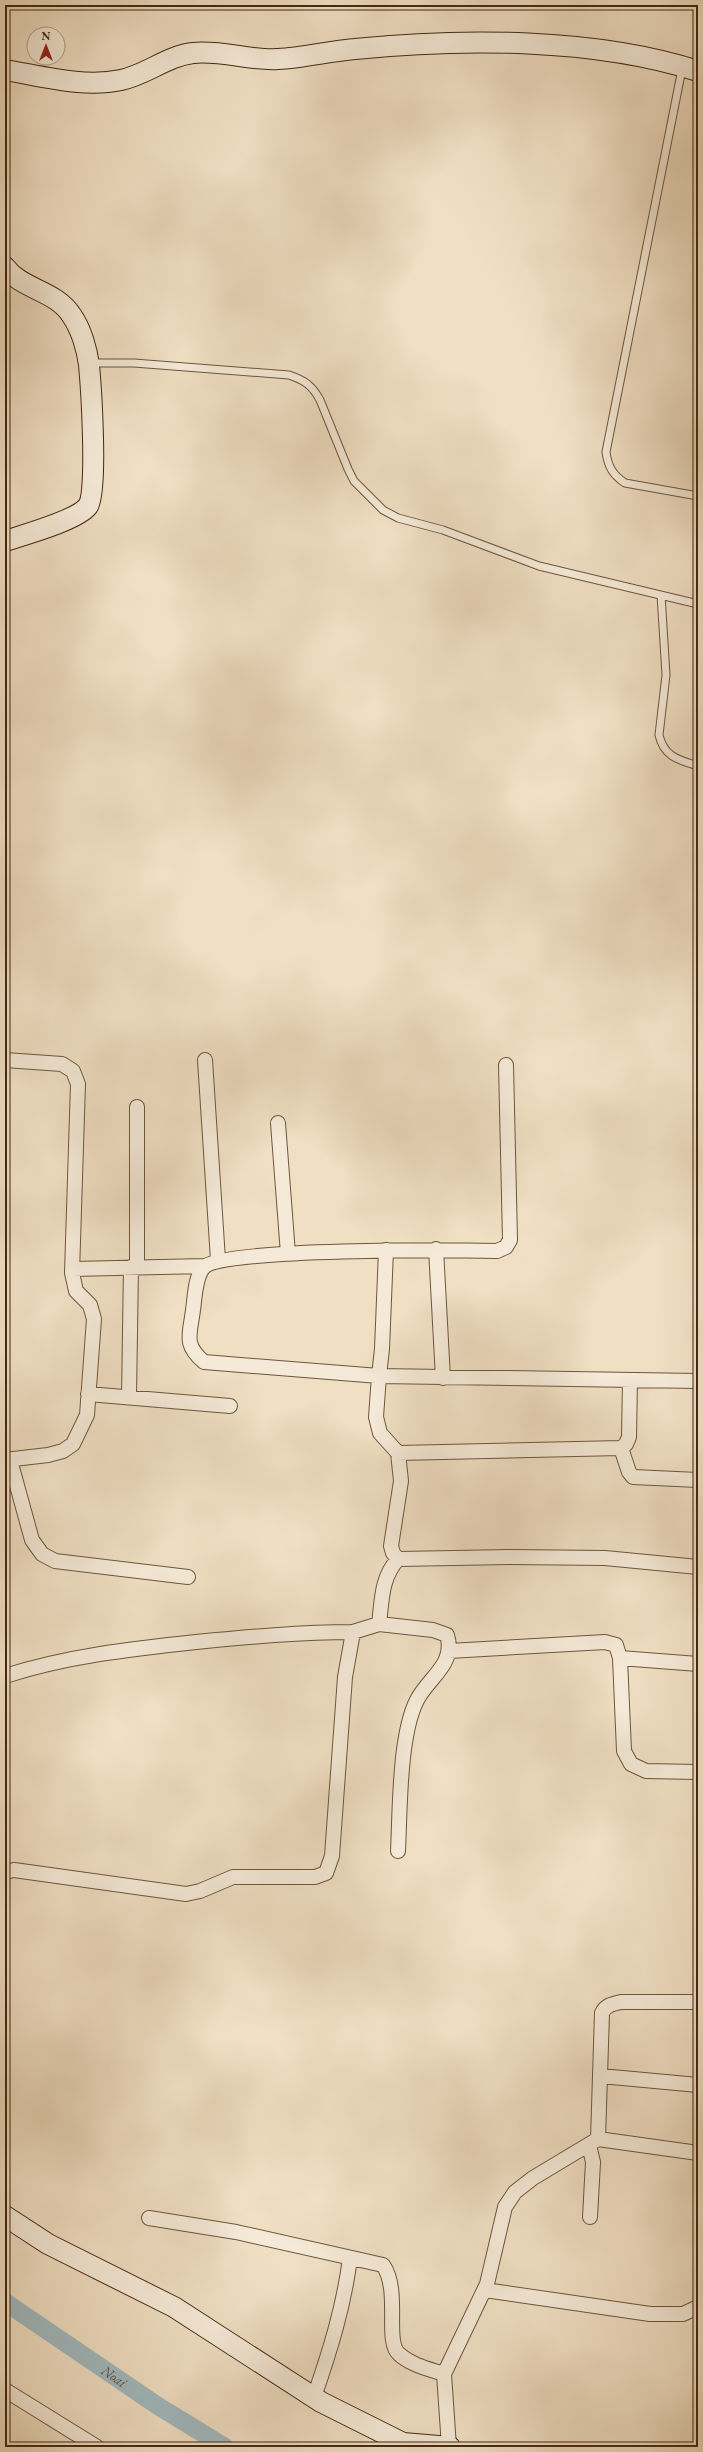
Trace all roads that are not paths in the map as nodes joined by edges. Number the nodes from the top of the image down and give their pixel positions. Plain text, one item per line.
1 (690, 69) edge
2 (5, 70) edge
3 (5, 267) edge
4 (89, 363) junction
5 (698, 496) edge
6 (5, 541) edge
7 (661, 595) junction
8 (698, 604) edge
9 (698, 766) edge
10 (5, 1060) edge
11 (205, 1060) dead end
12 (506, 1065) dead end
13 (137, 1107) dead end
14 (278, 1123) dead end
15 (436, 1249) junction
16 (386, 1250) junction
17 (288, 1254) junction
18 (218, 1260) junction
19 (205, 1266) junction
20 (134, 1268) junction
21 (72, 1269) junction
22 (379, 1376) junction
23 (443, 1378) junction
24 (630, 1380) junction
25 (698, 1381) edge
26 (88, 1394) junction
27 (129, 1397) junction
28 (230, 1406) dead end
29 (621, 1448) junction
30 (398, 1453) junction
31 (7, 1460) edge
32 (698, 1480) edge
33 (398, 1560) junction
34 (698, 1567) edge
35 (188, 1577) dead end
36 (379, 1624) junction
37 (354, 1632) junction
38 (449, 1651) junction
39 (620, 1658) junction
40 (698, 1664) edge
41 (5, 1676) edge
42 (698, 1772) edge
43 (398, 1851) dead end
44 (5, 1872) edge
45 (698, 2002) edge
46 (601, 2076) junction
47 (698, 2085) edge
48 (594, 2142) junction
49 (698, 2153) edge
50 (5, 2216) edge
51 (590, 2217) dead end
52 (149, 2218) dead end
53 (350, 2258) junction
54 (484, 2290) junction
55 (698, 2307) edge
56 (444, 2374) junction
57 (5, 2390) edge
58 (314, 2397) junction
59 (97, 2447) edge
60 (449, 2447) edge

1 - 2 street
1 - 5 lane
3 - 4 street
4 - 6 street
4 - 7 lane
7 - 8 lane
7 - 9 lane
10 - 21 street
11 - 18 street
12 - 15 street
13 - 20 street
14 - 17 street
15 - 16 street
15 - 23 street
16 - 17 street
16 - 22 street
17 - 18 street
18 - 19 street
19 - 20 street
19 - 22 street
20 - 21 street
20 - 27 street
21 - 26 street
22 - 23 street
22 - 30 street
23 - 24 street
24 - 25 street
24 - 29 street
26 - 27 street
26 - 31 street
27 - 28 street
29 - 30 street
29 - 32 street
30 - 33 street
31 - 35 street
33 - 34 street
33 - 36 street
36 - 37 street
36 - 38 street
37 - 41 street
37 - 44 street
38 - 39 street
38 - 43 street
39 - 40 street
39 - 42 street
45 - 46 street
46 - 47 street
46 - 48 street
48 - 49 street
48 - 51 street
48 - 54 street
50 - 58 street
52 - 53 street
53 - 56 street
53 - 58 street
54 - 55 street
54 - 56 street
56 - 60 street
57 - 59 street
58 - 60 street

